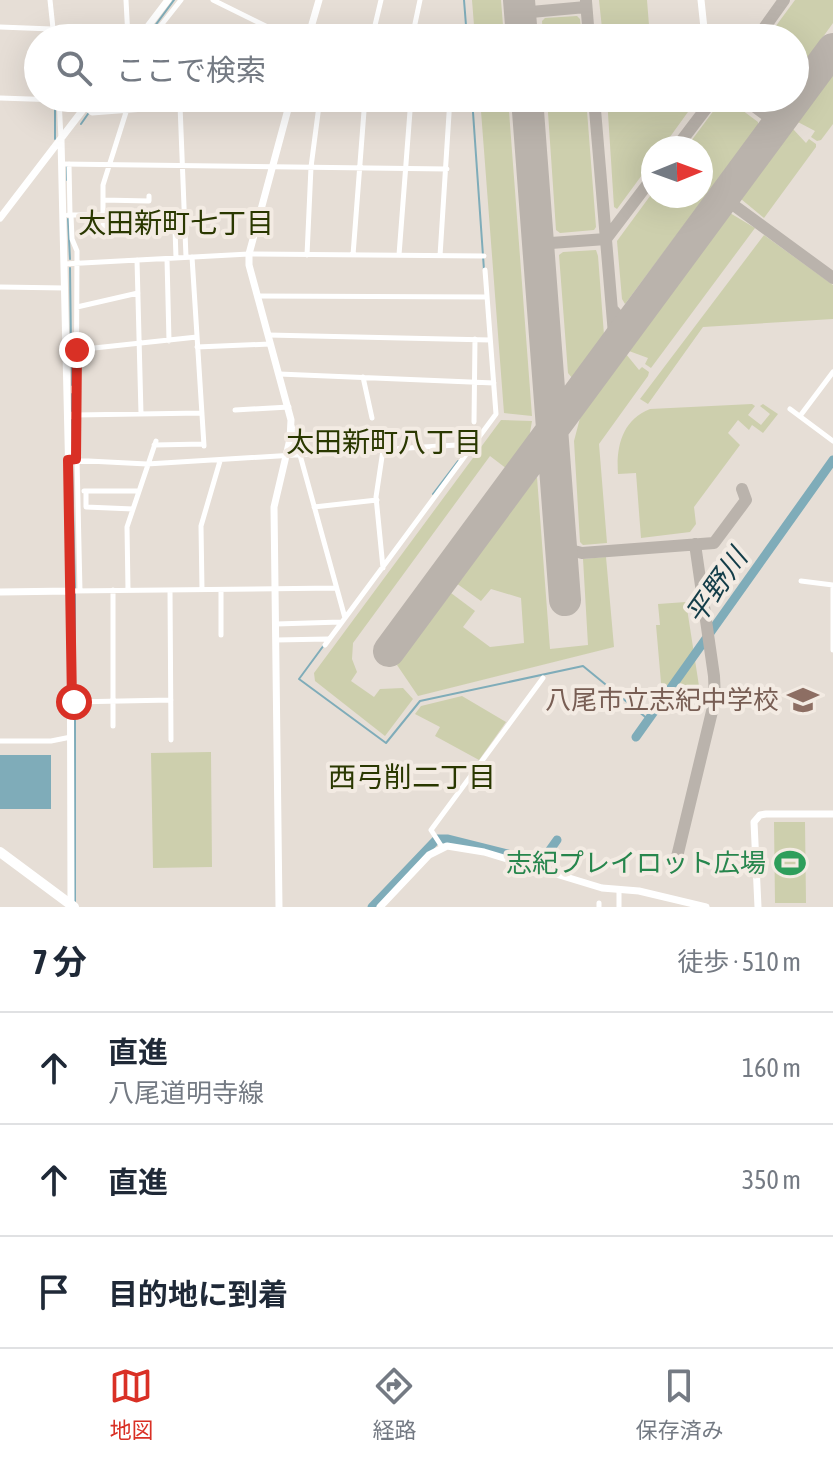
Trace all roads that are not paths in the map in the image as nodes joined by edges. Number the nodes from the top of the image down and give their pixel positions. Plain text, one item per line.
1 (50, 0) edge
2 (126, 0) edge
3 (168, 0) edge
4 (181, 0) edge
5 (213, 0) edge
6 (319, 0) edge
7 (381, 0) edge
8 (420, 0) edge
9 (701, 0) edge
10 (52, 24) edge
11 (127, 24) edge
12 (156, 24) edge
13 (156, 24) edge
14 (260, 24) edge
15 (312, 24) edge
16 (375, 24) edge
17 (415, 24) edge
18 (704, 24) edge
19 (0, 27) edge
20 (24, 28) edge
21 (0, 98) edge
22 (24, 98) edge
23 (58, 112) edge
24 (88, 112) edge
25 (126, 112) edge
26 (180, 112) edge
27 (286, 112) edge
28 (318, 112) edge
29 (364, 112) edge
30 (410, 112) edge
31 (449, 112) edge
32 (61, 140) junction
33 (66, 164) junction
34 (110, 164) junction
35 (183, 166) junction
36 (272, 166) junction
37 (311, 167) junction
38 (360, 169) junction
39 (406, 169) junction
40 (447, 169) junction
41 (149, 196) dead end
42 (103, 200) junction
43 (68, 215) junction
44 (103, 215) junction
45 (0, 218) edge
46 (249, 254) junction
47 (307, 255) junction
48 (353, 255) junction
49 (399, 255) junction
50 (440, 256) junction
51 (484, 256) dead end
52 (189, 257) junction
53 (176, 258) junction
54 (167, 259) junction
55 (137, 260) junction
56 (77, 263) junction
57 (64, 264) junction
58 (485, 270) dead end
59 (0, 287) edge
60 (65, 288) junction
61 (138, 293) junction
62 (257, 296) junction
63 (487, 297) junction
64 (77, 307) junction
65 (268, 335) junction
66 (197, 337) junction
67 (475, 339) junction
68 (490, 340) junction
69 (169, 341) junction
70 (139, 343) junction
71 (270, 344) junction
72 (197, 347) junction
73 (77, 350) junction
74 (66, 351) junction
75 (833, 372) edge
76 (279, 374) junction
77 (363, 377) junction
78 (476, 382) junction
79 (494, 383) junction
80 (289, 407) junction
81 (790, 409) dead end
82 (235, 410) dead end
83 (202, 413) junction
84 (141, 414) junction
85 (67, 415) junction
86 (77, 415) junction
87 (800, 416) junction
88 (372, 418) dead end
89 (474, 422) dead end
90 (291, 425) junction
91 (833, 441) edge
92 (473, 444) junction
93 (383, 450) junction
94 (301, 455) junction
95 (286, 456) junction
96 (74, 459) junction
97 (220, 461) junction
98 (147, 464) junction
99 (78, 491) junction
100 (86, 491) junction
101 (139, 491) junction
102 (377, 500) junction
103 (314, 507) junction
104 (133, 509) junction
105 (383, 568) junction
106 (801, 581) dead end
107 (833, 585) edge
108 (275, 588) junction
109 (336, 588) junction
110 (113, 590) junction
111 (128, 590) junction
112 (170, 590) junction
113 (202, 590) junction
114 (221, 590) junction
115 (75, 591) junction
116 (0, 592) edge
117 (343, 620) junction
118 (276, 624) junction
119 (221, 635) dead end
120 (276, 640) junction
121 (833, 650) edge
122 (543, 678) dead end
123 (171, 700) junction
124 (112, 701) junction
125 (75, 702) junction
126 (113, 726) dead end
127 (72, 737) junction
128 (171, 740) dead end
129 (0, 741) edge
130 (833, 814) edge
131 (439, 842) junction
132 (0, 852) edge
133 (0, 859) edge
134 (619, 890) junction
135 (694, 906) edge
136 (70, 907) edge
137 (279, 907) edge
138 (380, 907) edge
139 (619, 907) edge
140 (706, 907) edge
141 (758, 907) edge

1 - 10 street
2 - 11 street
3 - 12 street
4 - 13 street
5 - 14 street
6 - 15 street
7 - 16 street
8 - 17 street
9 - 18 street
19 - 20 street
21 - 22 street
23 - 32 street
24 - 32 street
25 - 34 street
26 - 35 street
27 - 36 street
28 - 37 street
29 - 38 street
30 - 39 street
31 - 40 street
32 - 33 street
32 - 45 street
33 - 34 street
33 - 43 street
34 - 35 street
34 - 42 street
35 - 36 street
35 - 52 street
36 - 37 street
36 - 46 street
37 - 38 street
37 - 47 street
38 - 39 street
38 - 48 street
39 - 40 street
39 - 49 street
40 - 50 street
41 - 42 street
42 - 44 street
43 - 44 street
43 - 56 street
43 - 57 street
44 - 53 street
46 - 47 street
46 - 52 street
46 - 62 street
47 - 48 street
48 - 49 street
49 - 50 street
50 - 51 street
52 - 53 street
52 - 66 street
53 - 54 street
54 - 55 street
54 - 69 street
55 - 56 street
55 - 61 street
56 - 57 street
56 - 64 street
57 - 60 street
58 - 63 street
59 - 60 street
60 - 74 street
61 - 64 street
61 - 70 street
62 - 63 street
62 - 65 street
63 - 68 street
64 - 73 street
65 - 67 street
65 - 71 street
66 - 69 street
66 - 72 street
67 - 68 street
67 - 78 street
68 - 79 street
69 - 70 street
70 - 73 street
70 - 84 street
71 - 72 street
71 - 76 street
72 - 83 street
73 - 74 street
73 - 86 street
74 - 85 street
75 - 87 street
76 - 77 street
76 - 80 street
77 - 78 street
77 - 88 street
78 - 79 street
78 - 89 street
79 - 92 street
80 - 82 street
80 - 90 street
81 - 87 street
83 - 84 street
83 - 98 street
84 - 86 street
85 - 86 street
85 - 96 street
86 - 96 street
87 - 91 street
90 - 94 street
90 - 95 street
92 - 93 street
92 - 105 street
93 - 94 street
93 - 102 street
94 - 95 street
94 - 103 street
95 - 97 street
95 - 108 street
96 - 98 street
96 - 99 street
96 - 115 street
97 - 98 street
97 - 113 street
98 - 101 street
99 - 100 street
99 - 115 street
100 - 101 street
100 - 104 street
101 - 104 street
102 - 103 street
102 - 105 street
103 - 109 street
104 - 111 street
105 - 117 street
106 - 107 street
107 - 121 street
108 - 109 street
108 - 114 street
108 - 118 street
109 - 117 street
110 - 111 street
110 - 115 street
110 - 124 street
111 - 112 street
112 - 113 street
112 - 123 street
113 - 114 street
114 - 119 street
115 - 116 street
115 - 125 street
117 - 118 street
117 - 120 street
118 - 120 street
120 - 137 street
122 - 131 street
123 - 124 street
123 - 128 street
124 - 125 street
124 - 126 street
125 - 127 street
127 - 129 street
127 - 136 street
130 - 141 street
131 - 134 street
131 - 138 street
132 - 136 highway
133 - 136 highway
134 - 135 street
134 - 139 street
135 - 140 street

